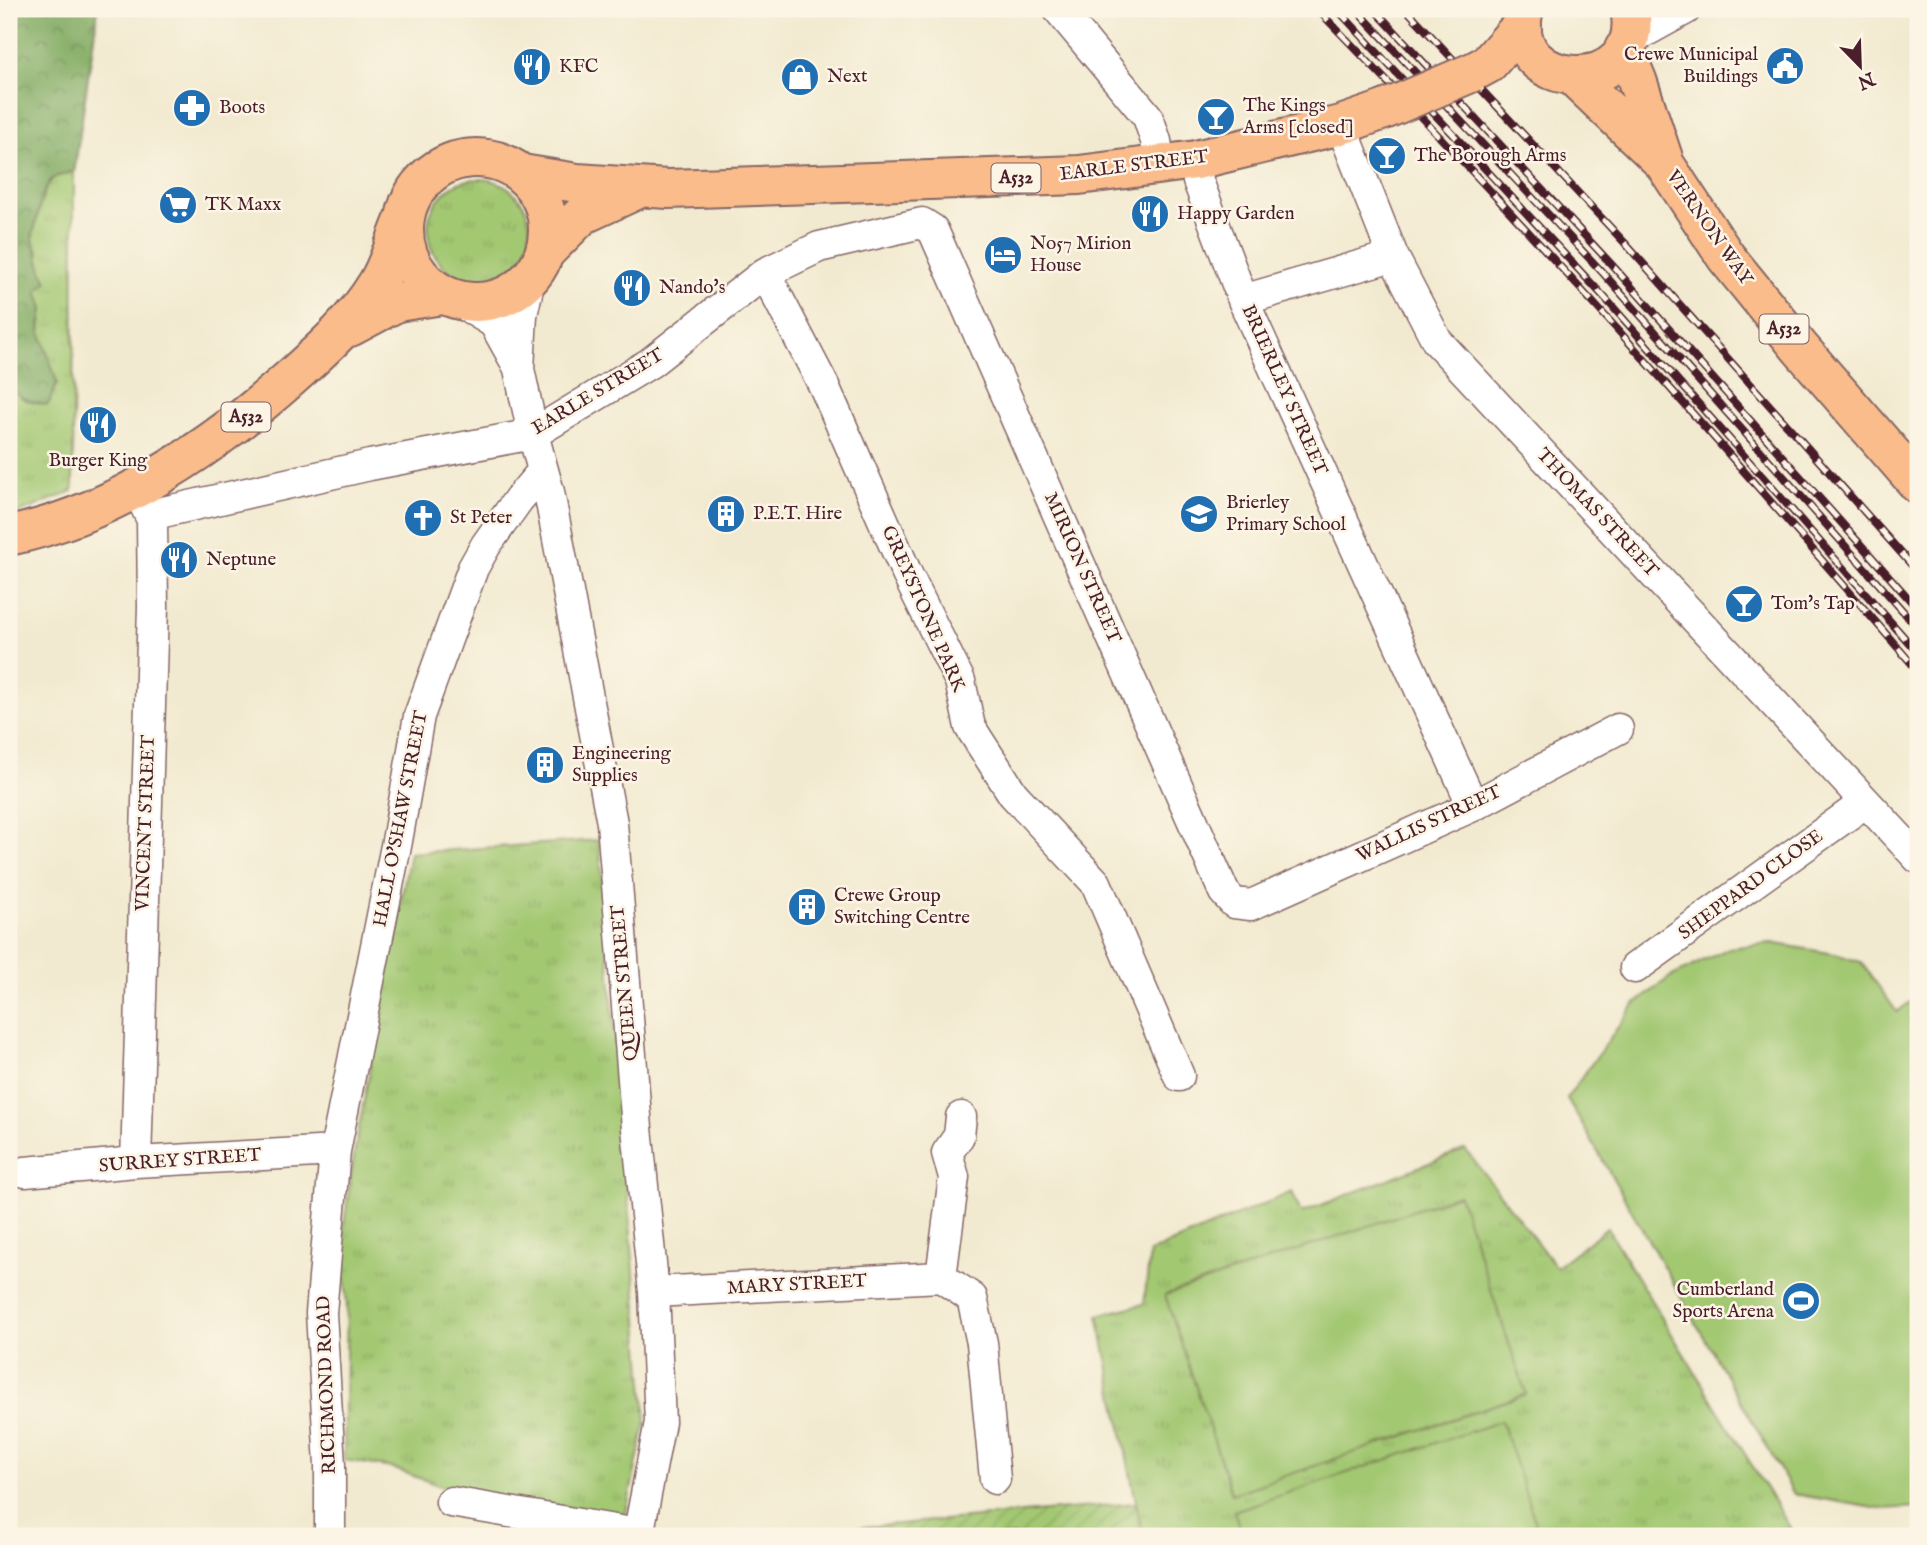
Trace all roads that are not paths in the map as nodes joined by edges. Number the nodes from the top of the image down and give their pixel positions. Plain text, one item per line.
1 (1058, 9) edge
2 (1686, 9) edge
3 (1523, 14) edge
4 (1627, 33) edge
5 (1480, 68) junction
6 (1562, 74) junction
7 (1341, 125) junction
8 (1178, 163) junction
9 (1664, 163) junction
10 (522, 174) junction
11 (640, 188) junction
12 (404, 220) junction
13 (933, 230) joint
14 (1393, 256) junction
15 (537, 266) junction
16 (765, 274) junction
17 (451, 298) junction
18 (1243, 300) junction
19 (344, 330) junction
20 (519, 369) junction
21 (533, 434) junction
22 (542, 472) junction
23 (1918, 484) edge
24 (143, 501) junction
25 (17, 534) edge
26 (1618, 729) dead end
27 (1866, 802) junction
28 (1473, 806) junction
29 (1918, 858) edge
30 (1234, 903) joint
31 (1635, 968) dead end
32 (1179, 1076) dead end
33 (961, 1117) dead end
34 (335, 1151) junction
35 (135, 1163) junction
36 (25, 1172) dead end
37 (941, 1277) junction
38 (654, 1292) junction
39 (995, 1479) dead end
40 (451, 1502) dead end
41 (638, 1535) edge
42 (330, 1536) edge

1 - 8 street, BRIERLEY STREET
2 - 4 street
3 - 5 main road, EARLE STREET / A532
3 - 6 main road, VERNON WAY
4 - 6 main road
4 - 9 main road, VERNON WAY / A532
5 - 6 main road, EARLE STREET / A532
5 - 7 main road, EARLE STREET / A532, bridge
6 - 9 main road, VERNON WAY / A532
7 - 8 main road, EARLE STREET / A532
7 - 14 street, THOMAS STREET
8 - 11 main road, EARLE STREET / A532
8 - 18 street, BRIERLEY STREET
9 - 23 main road, VERNON WAY / A532
10 - 11 main road, EARLE STREET / A532
10 - 12 main road
10 - 15 main road
11 - 15 main road, EARLE STREET / A532
12 - 17 main road
12 - 19 main road, EARLE STREET / A532
13 - 16 street, EARLE STREET
13 - 30 street, MIRION STREET
14 - 18 street
14 - 27 street, THOMAS STREET
15 - 17 main road
15 - 20 street
16 - 21 street, EARLE STREET
16 - 32 street, GREYSTONE PARK
17 - 19 main road, EARLE STREET / A532
17 - 20 street
18 - 28 street, BRIERLEY STREET
19 - 24 main road, EARLE STREET / A532
20 - 21 street, QUEEN STREET
21 - 22 street, QUEEN STREET
21 - 24 street, EARLE STREET
22 - 34 street, HALL O'SHAW STREET
22 - 38 street, QUEEN STREET
24 - 25 main road, EARLE STREET / A532
24 - 35 street, VINCENT STREET
26 - 28 street, WALLIS STREET
27 - 29 street, THOMAS STREET
27 - 31 street, SHEPPARD CLOSE
28 - 30 street, WALLIS STREET
33 - 37 street
34 - 35 street, SURREY STREET
34 - 42 street, RICHMOND ROAD
35 - 36 street, SURREY STREET
37 - 38 street, MARY STREET
37 - 39 street
38 - 41 street, QUEEN STREET
40 - 41 street

